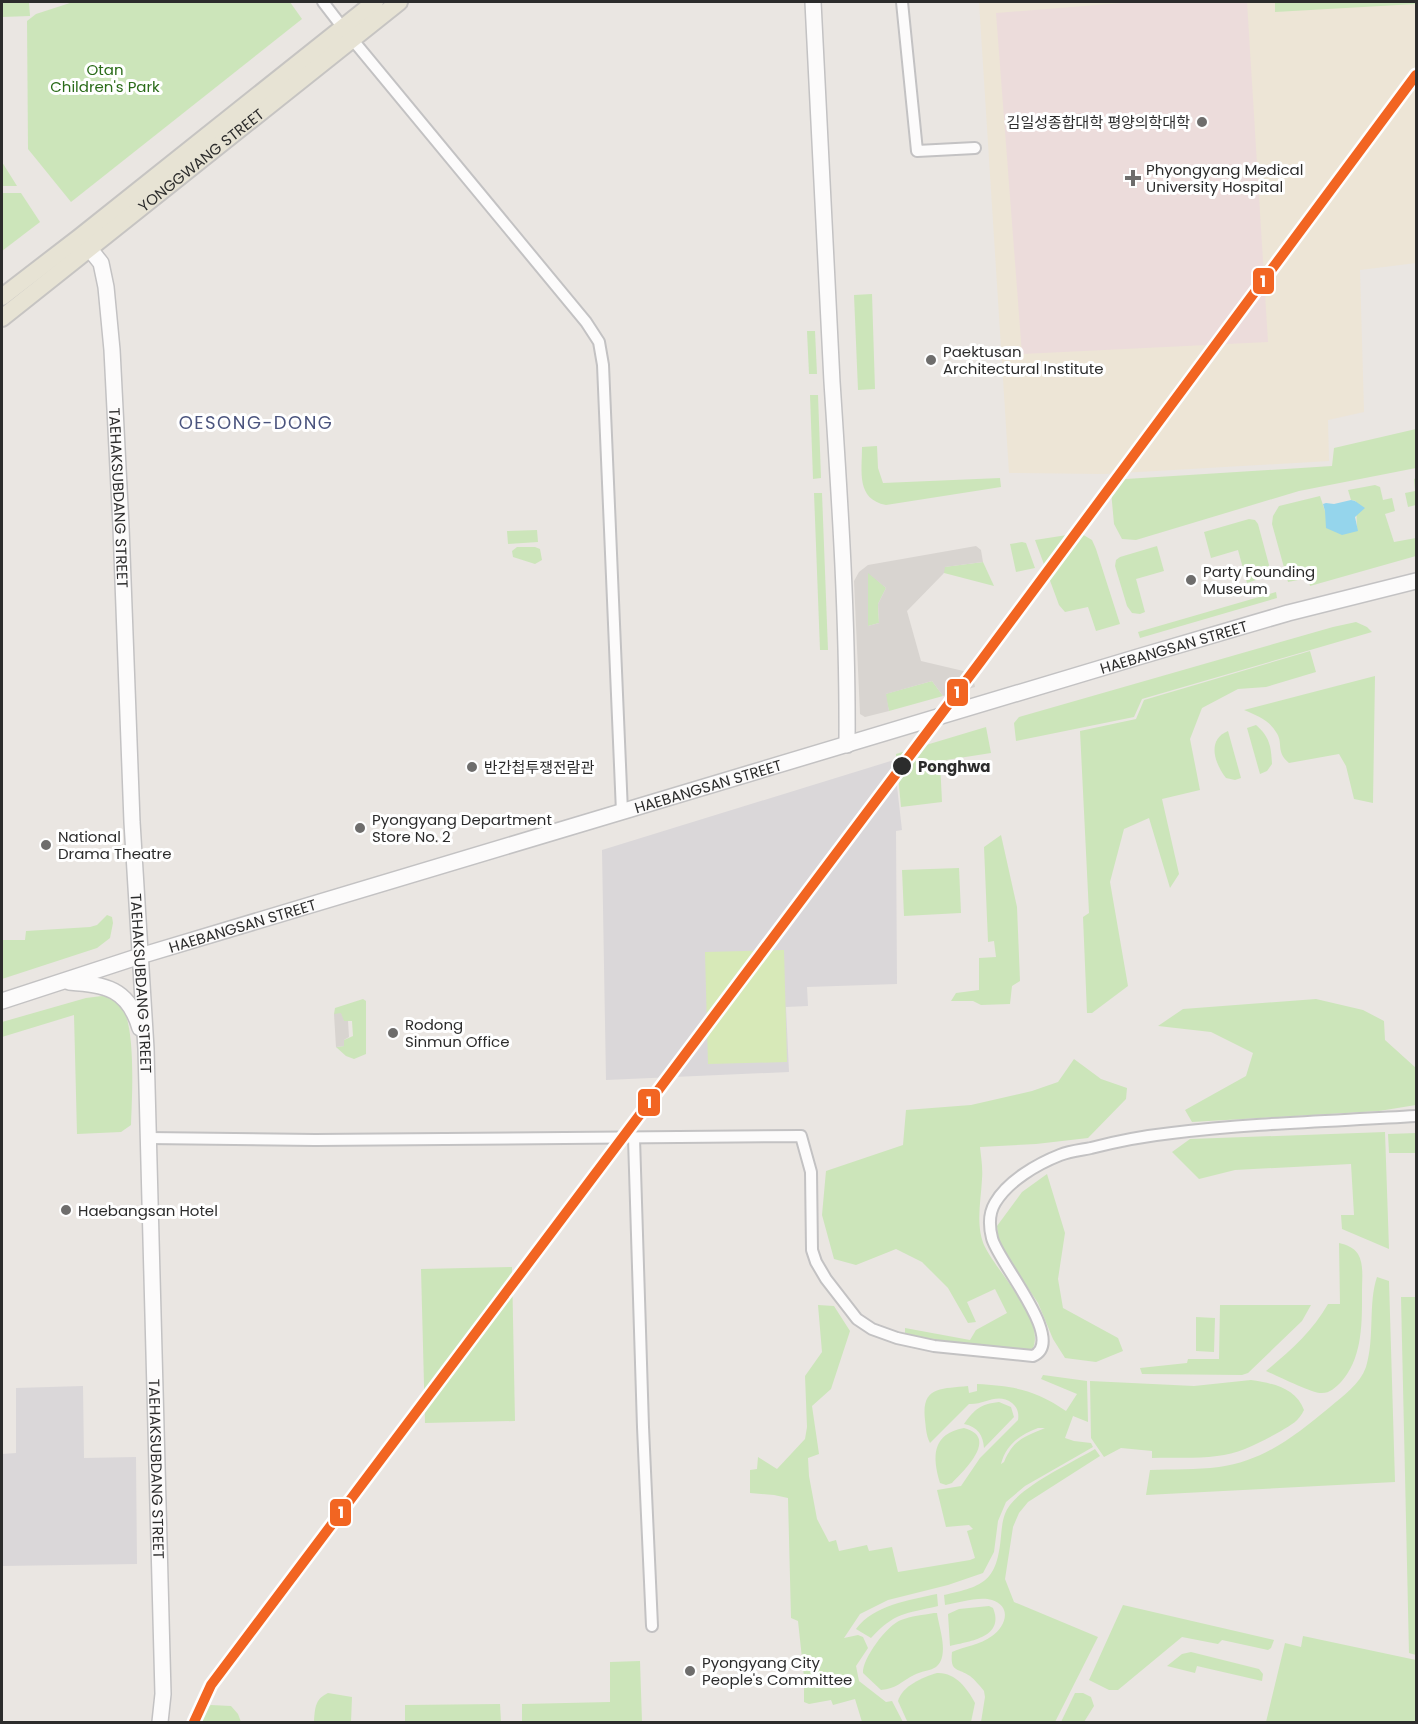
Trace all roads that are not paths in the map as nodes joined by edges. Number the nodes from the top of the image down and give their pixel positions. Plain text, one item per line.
1 (323, 2) edge
2 (375, 2) edge
3 (399, 2) edge
4 (813, 2) edge
5 (902, 2) edge
6 (348, 33) junction
7 (975, 148) dead end
8 (89, 248) junction
9 (2, 297) edge
10 (2, 318) edge
11 (1416, 581) edge
12 (847, 745) junction
13 (622, 812) junction
14 (140, 956) junction
15 (63, 981) junction
16 (2, 1001) edge
17 (146, 1049) junction
18 (1416, 1116) edge
19 (634, 1137) junction
20 (148, 1138) junction
21 (652, 1626) dead end
22 (160, 1722) edge

1 - 6 street
2 - 6 main road, YONGGWANG STREET
3 - 6 main road, YONGGWANG STREET
4 - 12 main road
5 - 7 street
6 - 8 main road, YONGGWANG STREET
6 - 9 main road, YONGGWANG STREET
6 - 13 street
8 - 10 main road, YONGGWANG STREET
8 - 14 main road, TAEHAKSUBDANG STREET
11 - 12 main road, HAEBANGSAN STREET
12 - 13 main road, HAEBANGSAN STREET
13 - 14 main road, HAEBANGSAN STREET
14 - 15 main road, HAEBANGSAN STREET
14 - 17 main road, TAEHAKSUBDANG STREET
15 - 16 main road, HAEBANGSAN STREET
15 - 17 main road
17 - 20 main road, TAEHAKSUBDANG STREET
18 - 19 street
19 - 20 street
19 - 21 street
20 - 22 main road, TAEHAKSUBDANG STREET

